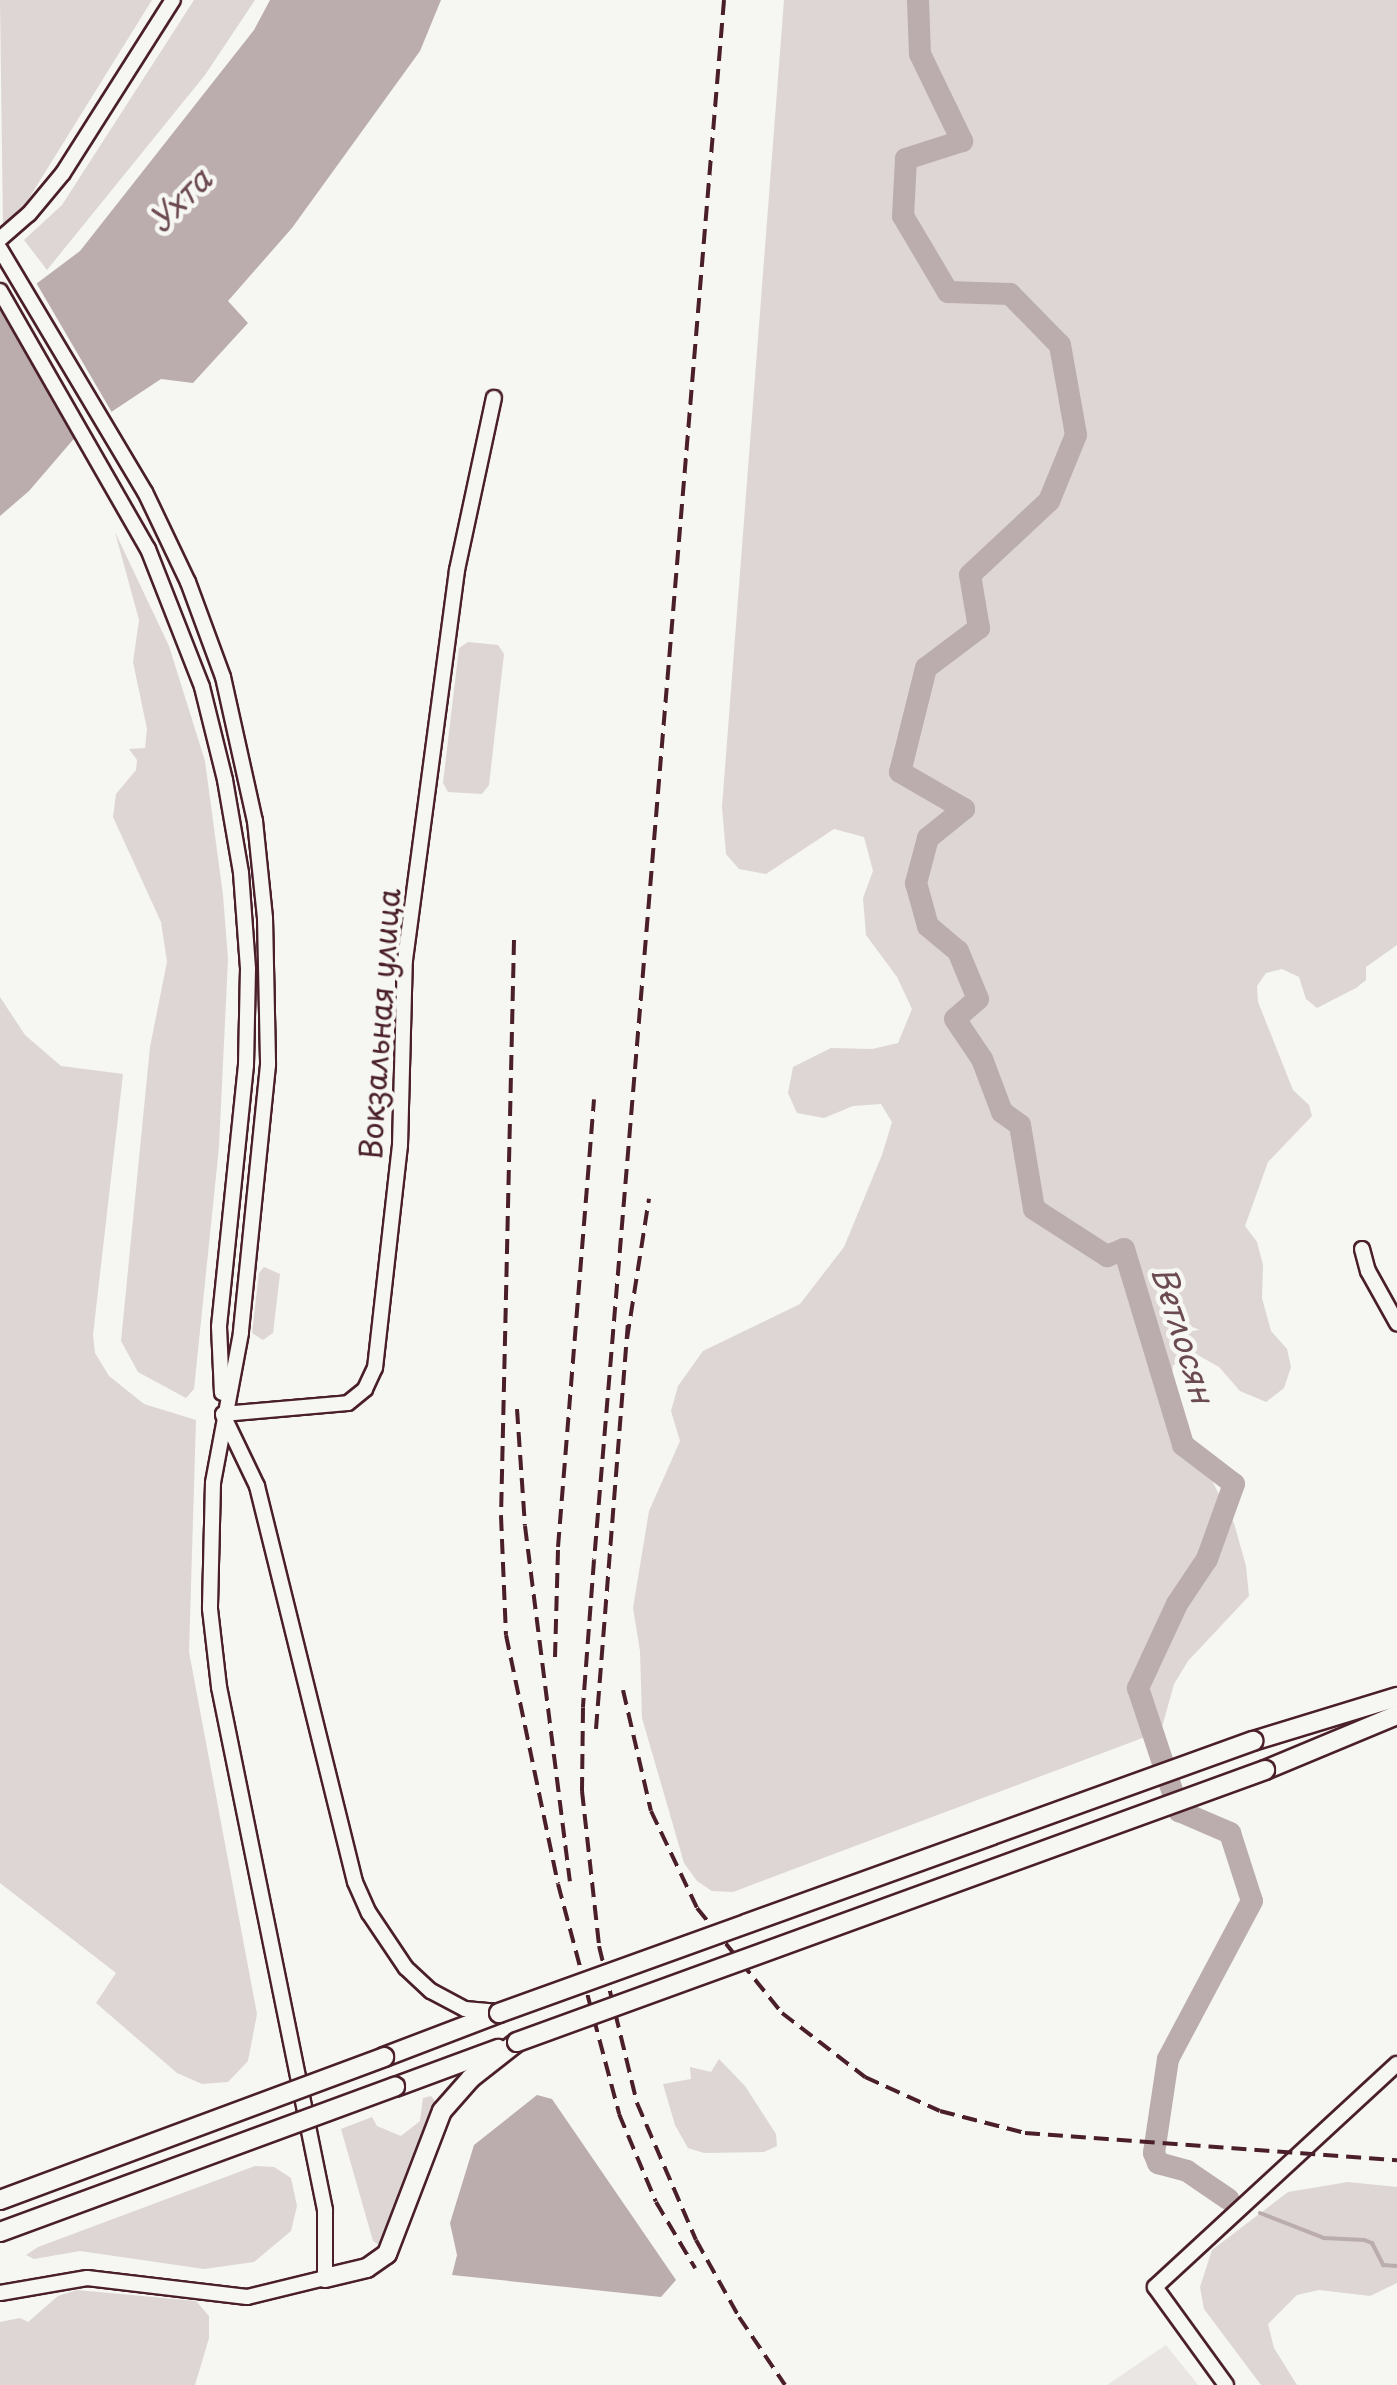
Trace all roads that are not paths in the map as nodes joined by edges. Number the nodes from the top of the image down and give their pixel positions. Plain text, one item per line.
1 (173, 0) edge
2 (0, 239) edge
3 (0, 249) edge
4 (0, 291) edge
5 (494, 398) dead end
6 (1362, 1248) dead end
7 (1397, 1324) edge
8 (223, 1414) junction
9 (1397, 1697) edge
10 (1397, 1715) edge
11 (499, 2012) junction
12 (518, 2042) junction
13 (1397, 2064) edge
14 (0, 2200) edge
15 (0, 2232) edge
16 (325, 2278) junction
17 (0, 2293) edge
18 (1226, 2385) edge

1 - 2 street
3 - 8 street
4 - 8 street
5 - 8 street, Вокзальная улица
6 - 7 street
8 - 11 street
8 - 16 street
9 - 11 main road, bridge
10 - 12 main road, bridge
11 - 14 main road, bridge
12 - 15 main road, bridge
12 - 16 main road
13 - 18 street
16 - 17 street

